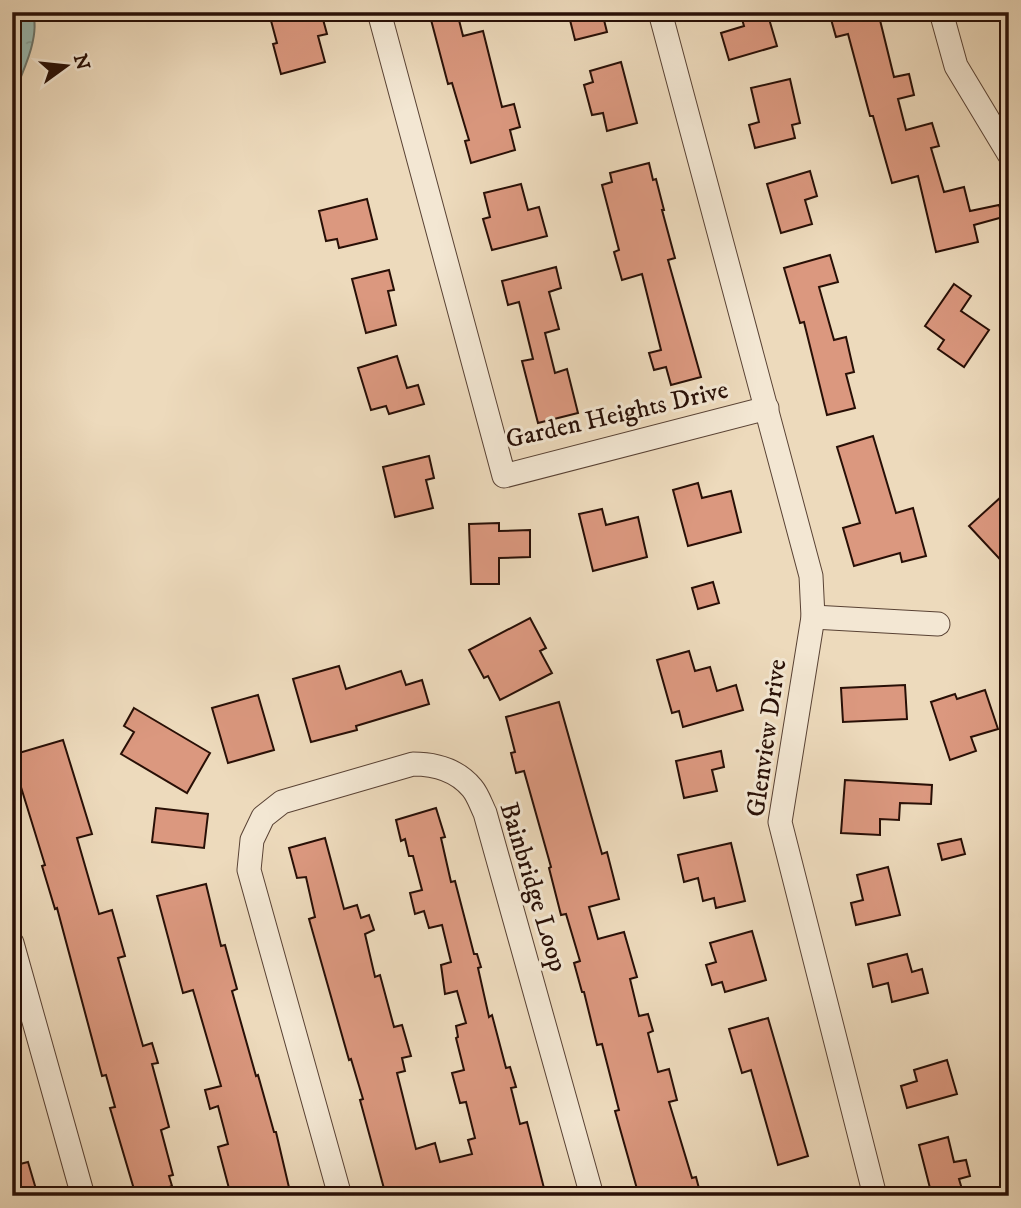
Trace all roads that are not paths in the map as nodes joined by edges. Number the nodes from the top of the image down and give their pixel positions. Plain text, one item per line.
1 (379, 12) edge
2 (660, 12) edge
3 (941, 12) edge
4 (1009, 154) edge
5 (767, 408) junction
6 (813, 617) junction
7 (938, 624) dead end
8 (12, 943) edge
9 (21, 1008) edge
10 (83, 1196) edge
11 (340, 1196) edge
12 (592, 1196) edge
13 (875, 1196) edge

1 - 5 street, Garden Heights Drive
2 - 5 street, Garden Heights Drive
3 - 4 street
5 - 6 street, Glenview Drive
6 - 7 street
6 - 13 street, Glenview Drive
8 - 9 street
9 - 10 street
11 - 12 street, Bainbridge Loop

